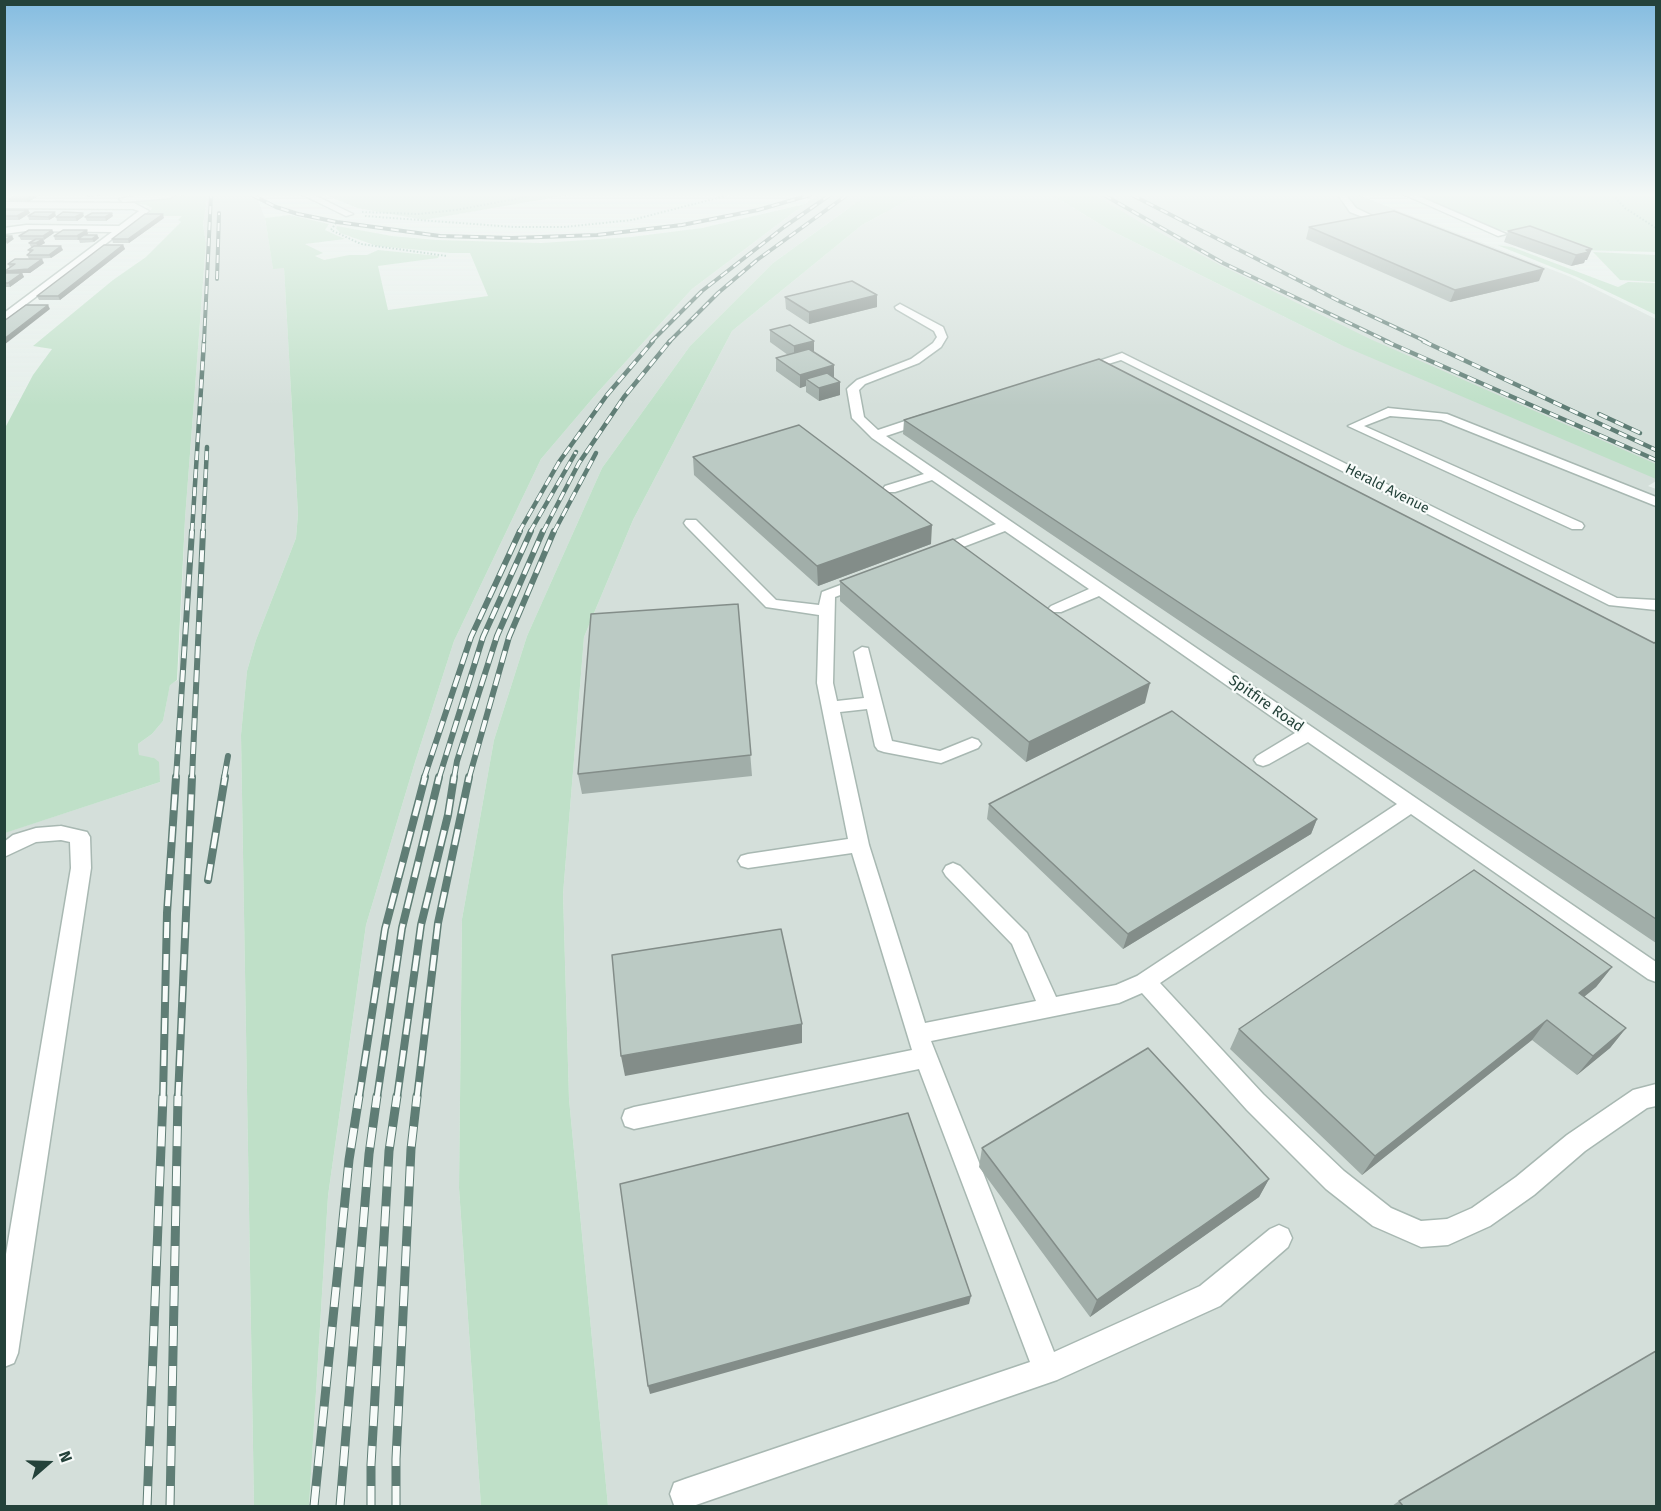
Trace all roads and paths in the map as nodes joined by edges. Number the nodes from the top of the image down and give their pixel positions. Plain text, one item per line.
1 (74, 266) edge
2 (900, 307) dead end
3 (4, 318) edge
4 (1066, 374) edge
5 (943, 413) edge
6 (876, 435) junction
7 (934, 475) junction
8 (890, 489) dead end
9 (1656, 502) edge
10 (691, 523) dead end
11 (1007, 525) junction
12 (1577, 526) dead end
13 (922, 558) edge
14 (880, 574) edge
15 (1101, 590) junction
16 (1656, 605) edge
17 (1056, 609) dead end
18 (827, 611) junction
19 (862, 652) dead end
20 (873, 703) junction
21 (830, 707) junction
22 (1309, 733) junction
23 (972, 744) dead end
24 (1263, 760) dead end
25 (1411, 804) junction
26 (859, 845) junction
27 (7, 854) edge
28 (748, 861) dead end
29 (953, 871) dead end
30 (1656, 973) edge
31 (1145, 982) junction
32 (1050, 1008) junction
33 (917, 1034) junction
34 (926, 1057) junction
35 (1656, 1095) edge
36 (634, 1118) dead end
37 (1279, 1238) dead end
38 (4, 1353) edge
39 (1047, 1370) junction
40 (685, 1494) dead end

1 - 3 street
2 - 6 street, Spitfire Road
4 - 16 street, Herald Avenue
5 - 6 street
6 - 7 street, Spitfire Road
7 - 8 street
7 - 11 street, Spitfire Road
9 - 12 street
10 - 18 street
11 - 13 street
11 - 15 street, Spitfire Road
14 - 18 street
15 - 17 street
15 - 22 street, Spitfire Road
18 - 21 street
19 - 20 street
20 - 21 street
20 - 23 street
21 - 26 street
22 - 24 street
22 - 25 street, Spitfire Road
25 - 30 street, Spitfire Road
25 - 31 street
26 - 28 street
26 - 33 street
27 - 38 street
29 - 32 street
31 - 32 street
31 - 35 street
32 - 33 street
33 - 34 street
34 - 36 street
34 - 39 street
37 - 39 street
39 - 40 street

